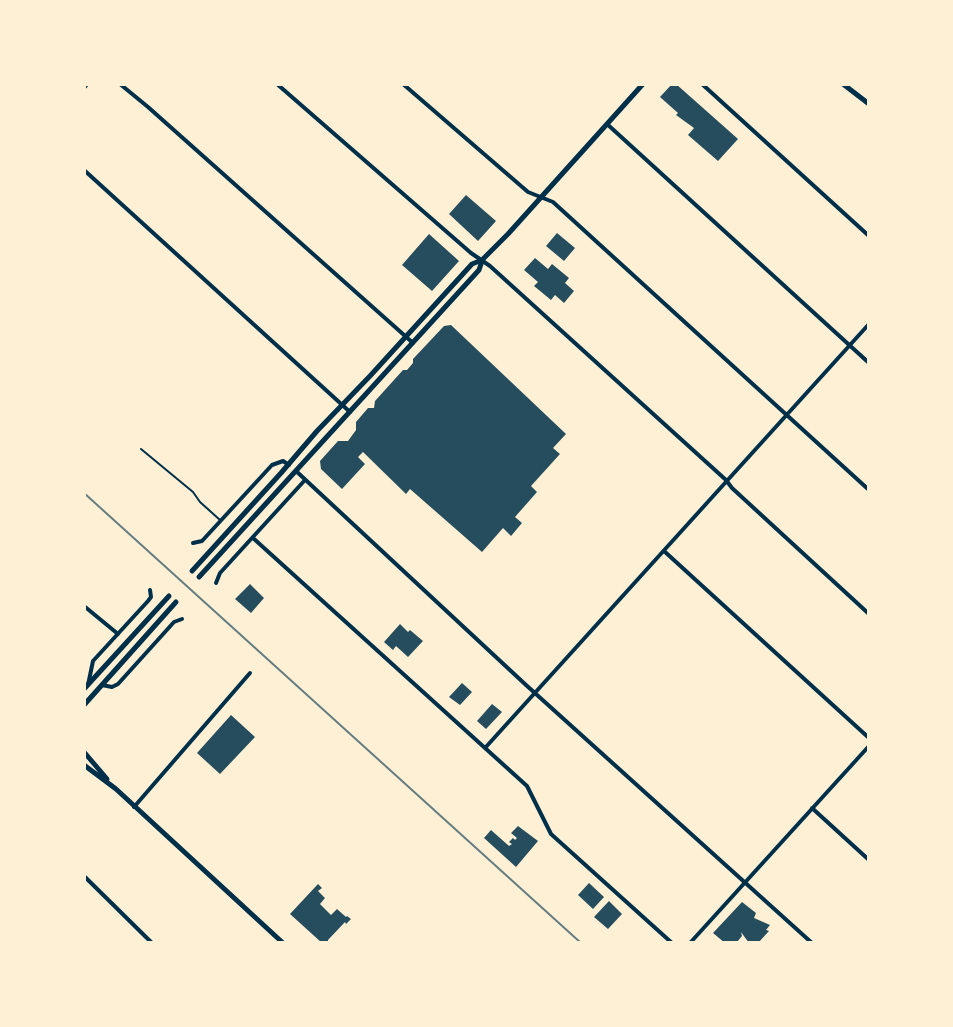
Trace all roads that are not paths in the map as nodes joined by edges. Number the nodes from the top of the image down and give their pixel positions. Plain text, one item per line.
1 (120, 84) edge
2 (277, 84) edge
3 (403, 84) edge
4 (643, 84) edge
5 (702, 84) edge
6 (843, 84) edge
7 (869, 104) edge
8 (607, 124) junction
9 (84, 170) edge
10 (541, 197) junction
11 (869, 236) edge
12 (482, 260) junction
13 (869, 324) edge
14 (406, 337) junction
15 (413, 343) junction
16 (850, 345) junction
17 (869, 363) edge
18 (342, 405) junction
19 (350, 412) junction
20 (786, 415) junction
21 (141, 449) dead end
22 (289, 465) junction
23 (296, 471) junction
24 (305, 480) junction
25 (726, 480) junction
26 (869, 490) edge
27 (221, 520) junction
28 (253, 538) junction
29 (193, 543) dead end
30 (663, 551) junction
31 (192, 571) dead end
32 (199, 577) dead end
33 (216, 583) dead end
34 (150, 590) dead end
35 (169, 596) dead end
36 (176, 602) dead end
37 (84, 606) edge
38 (869, 614) edge
39 (182, 619) dead end
40 (118, 634) junction
41 (250, 673) dead end
42 (102, 685) junction
43 (86, 687) edge
44 (535, 692) junction
45 (84, 705) edge
46 (869, 738) edge
47 (869, 746) edge
48 (485, 748) junction
49 (84, 752) edge
50 (84, 765) edge
51 (116, 789) junction
52 (134, 807) junction
53 (812, 808) junction
54 (869, 860) edge
55 (84, 876) edge
56 (744, 883) junction
57 (152, 943) edge
58 (283, 943) edge
59 (672, 943) edge
60 (690, 943) edge
61 (812, 943) edge

1 - 14 street
2 - 12 street
3 - 10 street
4 - 8 main road
5 - 11 street
6 - 7 main road
8 - 10 main road
8 - 16 street
9 - 18 street
10 - 12 main road
10 - 20 street
12 - 14 main road
12 - 15 main road
12 - 25 street
13 - 16 street
14 - 15 street
14 - 18 main road
15 - 19 main road
16 - 17 street
16 - 20 street
18 - 19 street
18 - 22 main road
19 - 23 main road
20 - 25 street
20 - 26 street
21 - 27 lane
22 - 23 lane
22 - 27 street
22 - 31 main road
23 - 24 street
23 - 32 main road
24 - 28 street
24 - 44 street
25 - 30 street
25 - 38 street
27 - 29 street
28 - 33 street
28 - 48 street
30 - 44 street
30 - 46 street
34 - 40 street
35 - 43 main road
36 - 42 main road
37 - 40 street
39 - 42 street
40 - 43 street
41 - 52 street
42 - 45 main road
44 - 48 street
44 - 56 street
47 - 53 street
48 - 59 street
49 - 51 main road
50 - 51 main road
51 - 52 main road
52 - 58 main road
53 - 54 street
53 - 56 street
55 - 57 street
56 - 60 street
56 - 61 street

